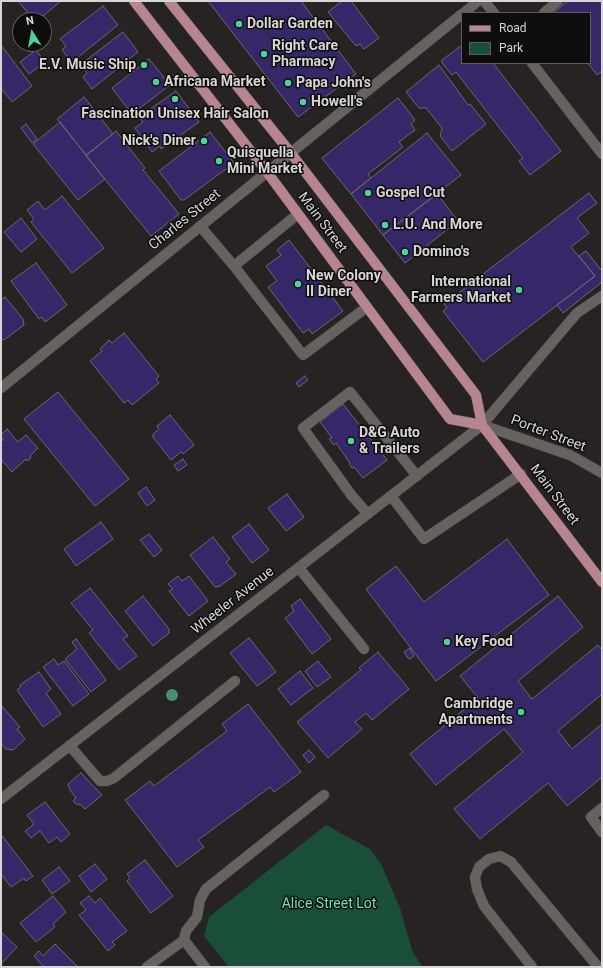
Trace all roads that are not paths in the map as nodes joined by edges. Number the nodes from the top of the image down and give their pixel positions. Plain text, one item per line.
1 (134, 1) edge
2 (169, 1) edge
3 (478, 1) edge
4 (484, 1) edge
5 (558, 1) edge
6 (465, 12) edge
7 (493, 12) edge
8 (545, 12) edge
9 (461, 16) edge
10 (533, 64) edge
11 (290, 152) junction
12 (602, 154) edge
13 (267, 172) junction
14 (298, 214) junction
15 (200, 226) junction
16 (234, 266) junction
17 (602, 296) edge
18 (367, 307) junction
19 (1, 388) edge
20 (482, 425) junction
21 (602, 473) edge
22 (521, 474) junction
23 (417, 476) junction
24 (391, 496) junction
25 (368, 514) junction
26 (299, 568) junction
27 (602, 582) edge
28 (364, 649) dead end
29 (235, 681) dead end
30 (70, 746) junction
31 (324, 795) dead end
32 (1, 799) edge
33 (602, 808) edge
34 (602, 832) edge
35 (184, 940) junction
36 (147, 967) edge
37 (205, 967) edge
38 (532, 967) edge
39 (598, 967) edge

1 - 13 main road, Main Street
2 - 11 main road, Main Street
3 - 6 street, Charles Street
4 - 7 street
5 - 8 street
9 - 11 street, Charles Street
10 - 12 street
11 - 13 street, Charles Street
11 - 20 main road, Main Street
13 - 14 main road, Main Street
13 - 15 street, Charles Street
14 - 16 street
14 - 18 main road, Main Street
15 - 16 street
15 - 19 street, Charles Street
16 - 18 street
17 - 20 street, Wheeler Avenue
18 - 20 main road, Main Street
20 - 21 street, Porter Street
20 - 22 main road, Main Street
20 - 23 street, Wheeler Avenue
22 - 24 street
22 - 27 main road, Main Street
23 - 24 street, Wheeler Avenue
23 - 25 street
24 - 25 street, Wheeler Avenue
25 - 26 street, Wheeler Avenue
26 - 28 street
26 - 30 street, Wheeler Avenue
29 - 30 street
30 - 32 street, Wheeler Avenue
31 - 35 street
33 - 34 street
35 - 36 street
35 - 37 street
38 - 39 street

